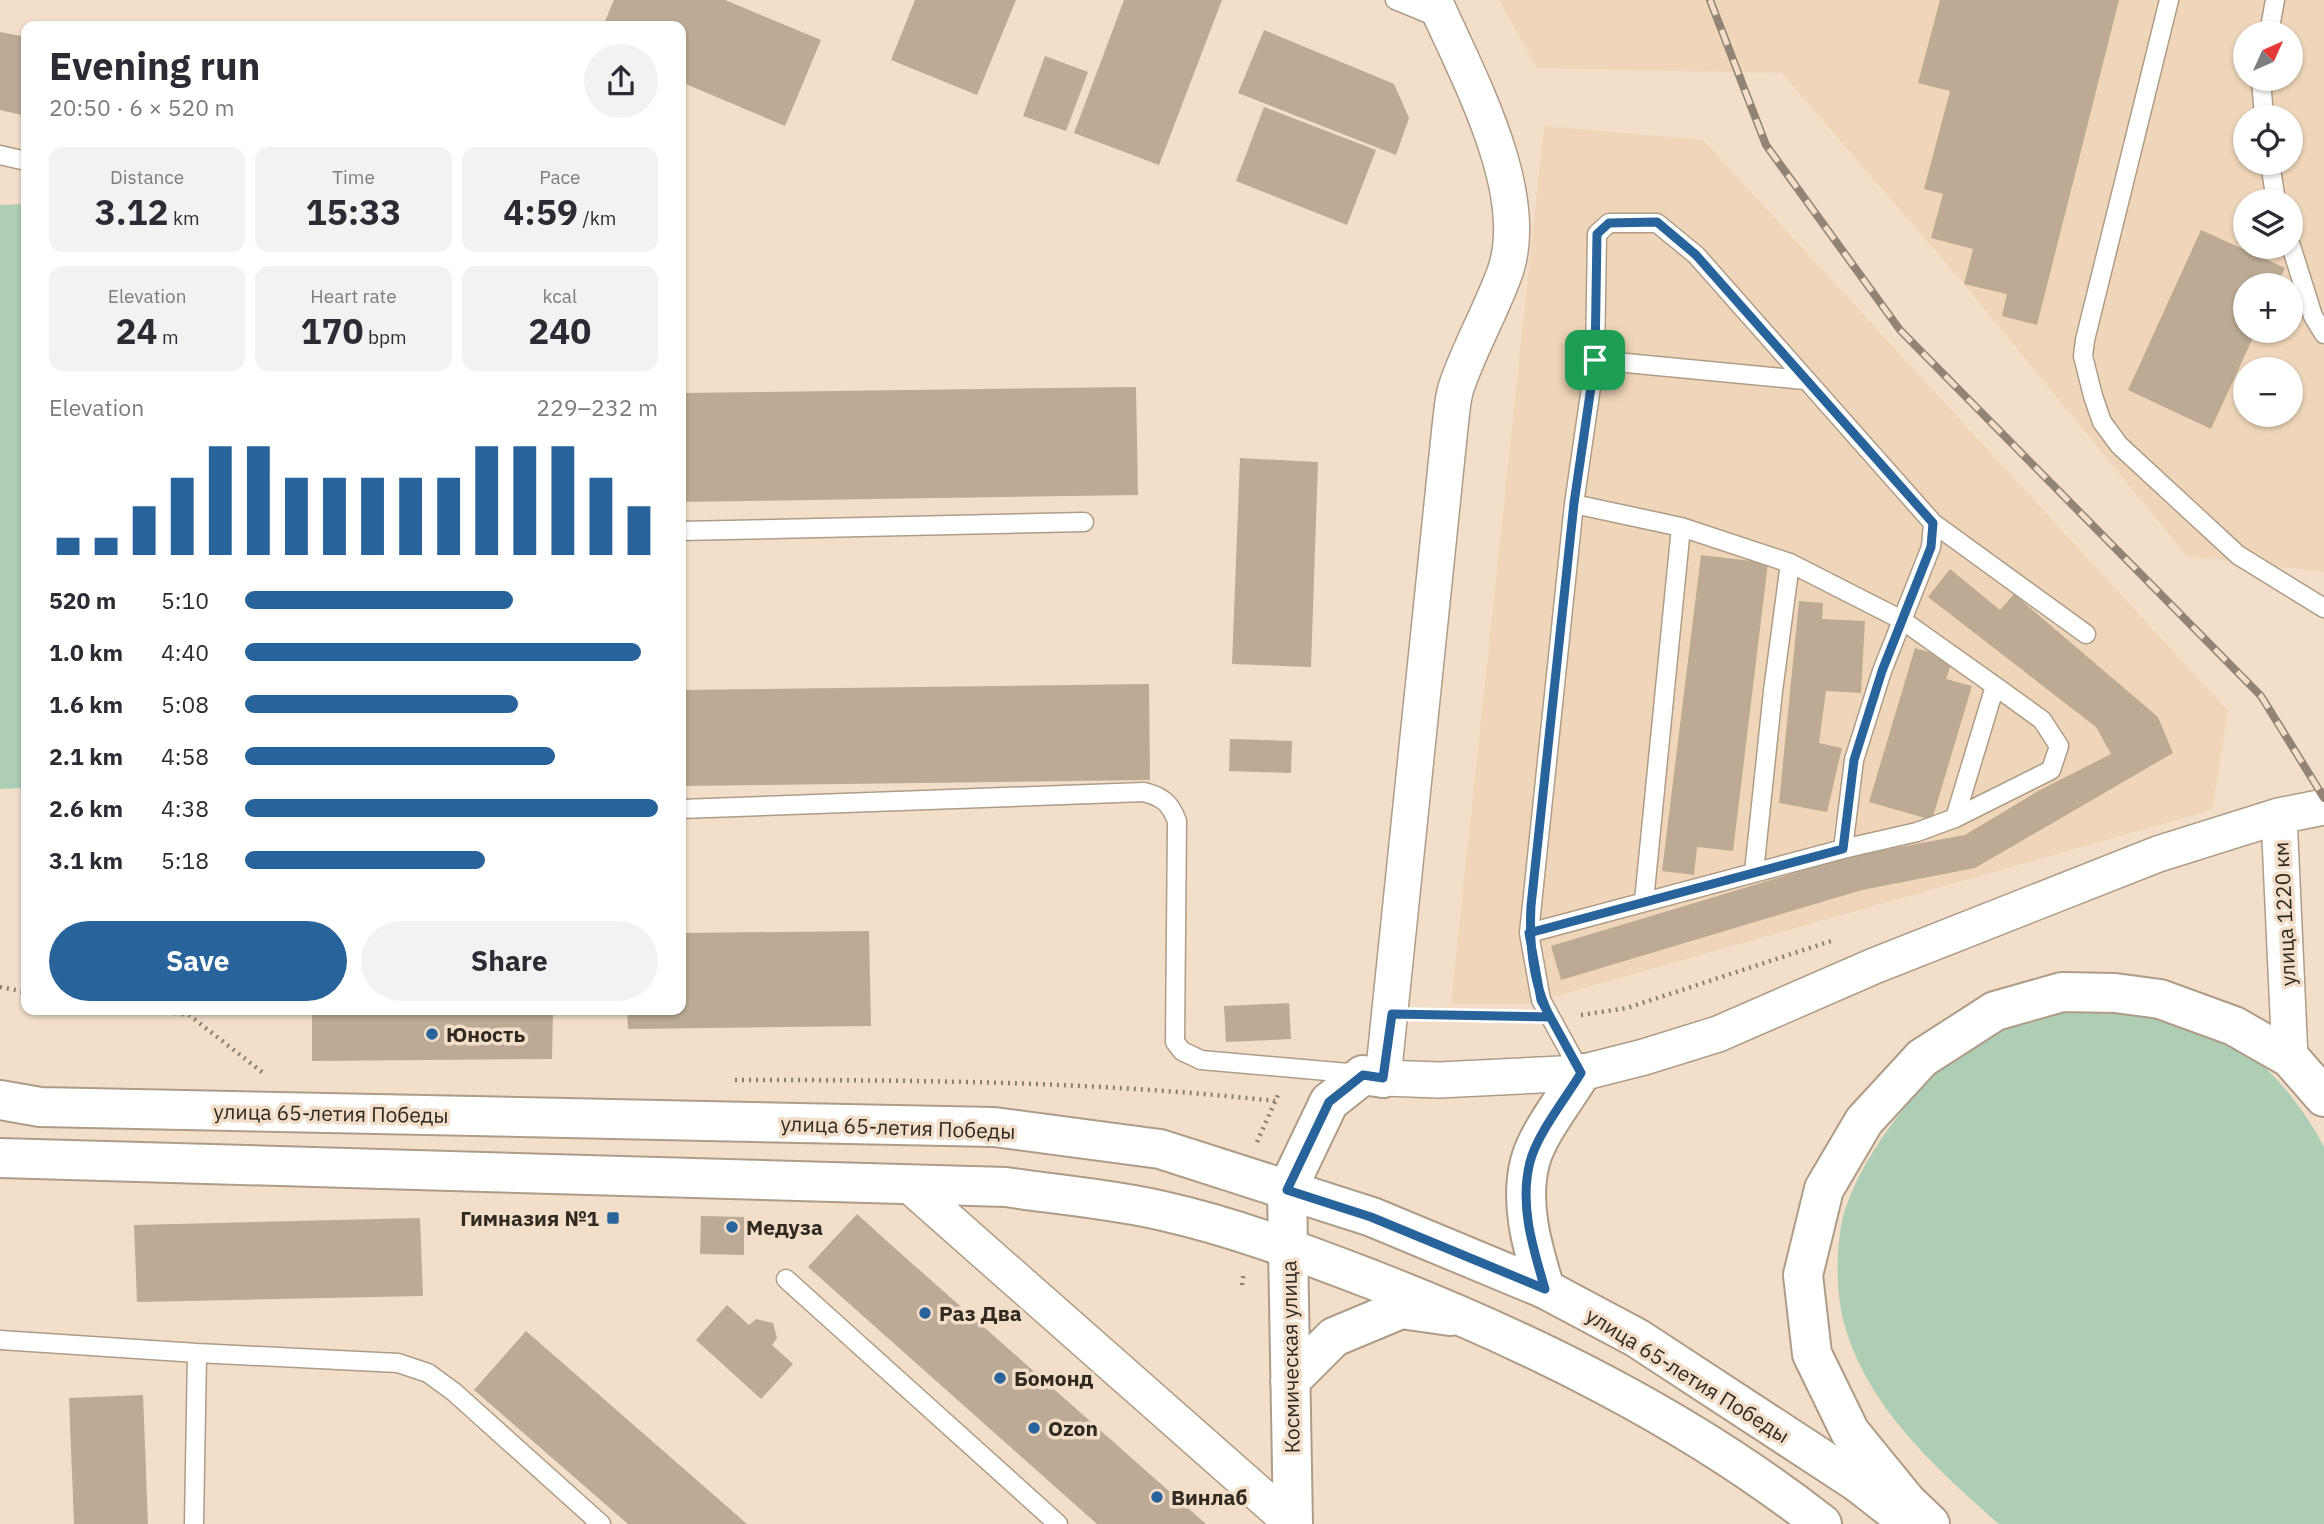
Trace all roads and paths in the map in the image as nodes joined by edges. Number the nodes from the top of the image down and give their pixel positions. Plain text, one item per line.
1 (1395, 0) edge
2 (2169, 0) edge
3 (2275, 0) edge
4 (1438, 10) edge
5 (2271, 21) edge
6 (0, 155) edge
7 (21, 160) edge
8 (2295, 259) edge
9 (2324, 334) edge
10 (1595, 360) junction
11 (1804, 380) junction
12 (1574, 503) junction
13 (1084, 522) dead end
14 (1933, 523) junction
15 (1681, 527) junction
16 (686, 531) edge
17 (1790, 563) junction
18 (2324, 608) edge
19 (1902, 620) junction
20 (2086, 634) dead end
21 (1995, 686) junction
22 (2324, 807) edge
23 (686, 809) edge
24 (2279, 816) junction
25 (1955, 818) junction
26 (1843, 849) junction
27 (1754, 872) junction
28 (1644, 901) junction
29 (1529, 933) junction
30 (1838, 939) dead end
31 (0, 987) edge
32 (21, 991) edge
33 (1392, 1014) junction
34 (189, 1015) edge
35 (1550, 1017) junction
36 (2290, 1058) junction
37 (1581, 1073) junction
38 (266, 1075) dead end
39 (1373, 1076) junction
40 (724, 1080) dead end
41 (2324, 1097) edge
42 (0, 1100) edge
43 (1275, 1101) dead end
44 (0, 1158) edge
45 (909, 1185) junction
46 (1287, 1190) junction
47 (1287, 1247) junction
48 (786, 1279) dead end
49 (1545, 1289) junction
50 (1472, 1318) junction
51 (0, 1340) edge
52 (197, 1353) junction
53 (1290, 1381) junction
54 (194, 1524) edge
55 (601, 1524) edge
56 (1058, 1524) edge
57 (1293, 1524) edge
58 (1822, 1524) edge
59 (1910, 1524) edge
60 (1930, 1524) edge

1 - 4 lane
2 - 18 lane
3 - 5 lane
4 - 33 street
6 - 7 lane
8 - 9 lane
10 - 11 lane
10 - 11 lane
10 - 12 lane
11 - 14 lane
12 - 15 lane
12 - 29 lane
13 - 16 lane
14 - 19 lane
14 - 20 lane
15 - 17 lane
15 - 28 lane
17 - 19 lane
17 - 27 lane
19 - 21 lane
19 - 26 lane
21 - 25 lane
21 - 25 lane
22 - 24 street, улица 1220 км
23 - 39 lane
24 - 36 street, улица 1220 км
24 - 37 street
25 - 26 lane
26 - 27 lane
27 - 28 lane
28 - 29 lane
29 - 35 lane
30 - 35 path
31 - 32 path
33 - 35 path
33 - 39 street
34 - 38 path
35 - 37 lane
36 - 41 main road
36 - 60 main road
37 - 39 street
37 - 49 main road
39 - 46 main road
40 - 43 path
42 - 46 main road, улица 65-летия Победы
44 - 45 main road
45 - 47 main road
45 - 57 street
46 - 47 main road, Космическая улица
46 - 49 main road, улица 65-летия Победы
47 - 50 main road
47 - 53 main road, Космическая улица
48 - 56 lane
49 - 59 main road, улица 65-летия Победы
50 - 53 main road
50 - 58 main road
51 - 52 lane
52 - 54 lane
52 - 55 lane
53 - 57 main road, Космическая улица

